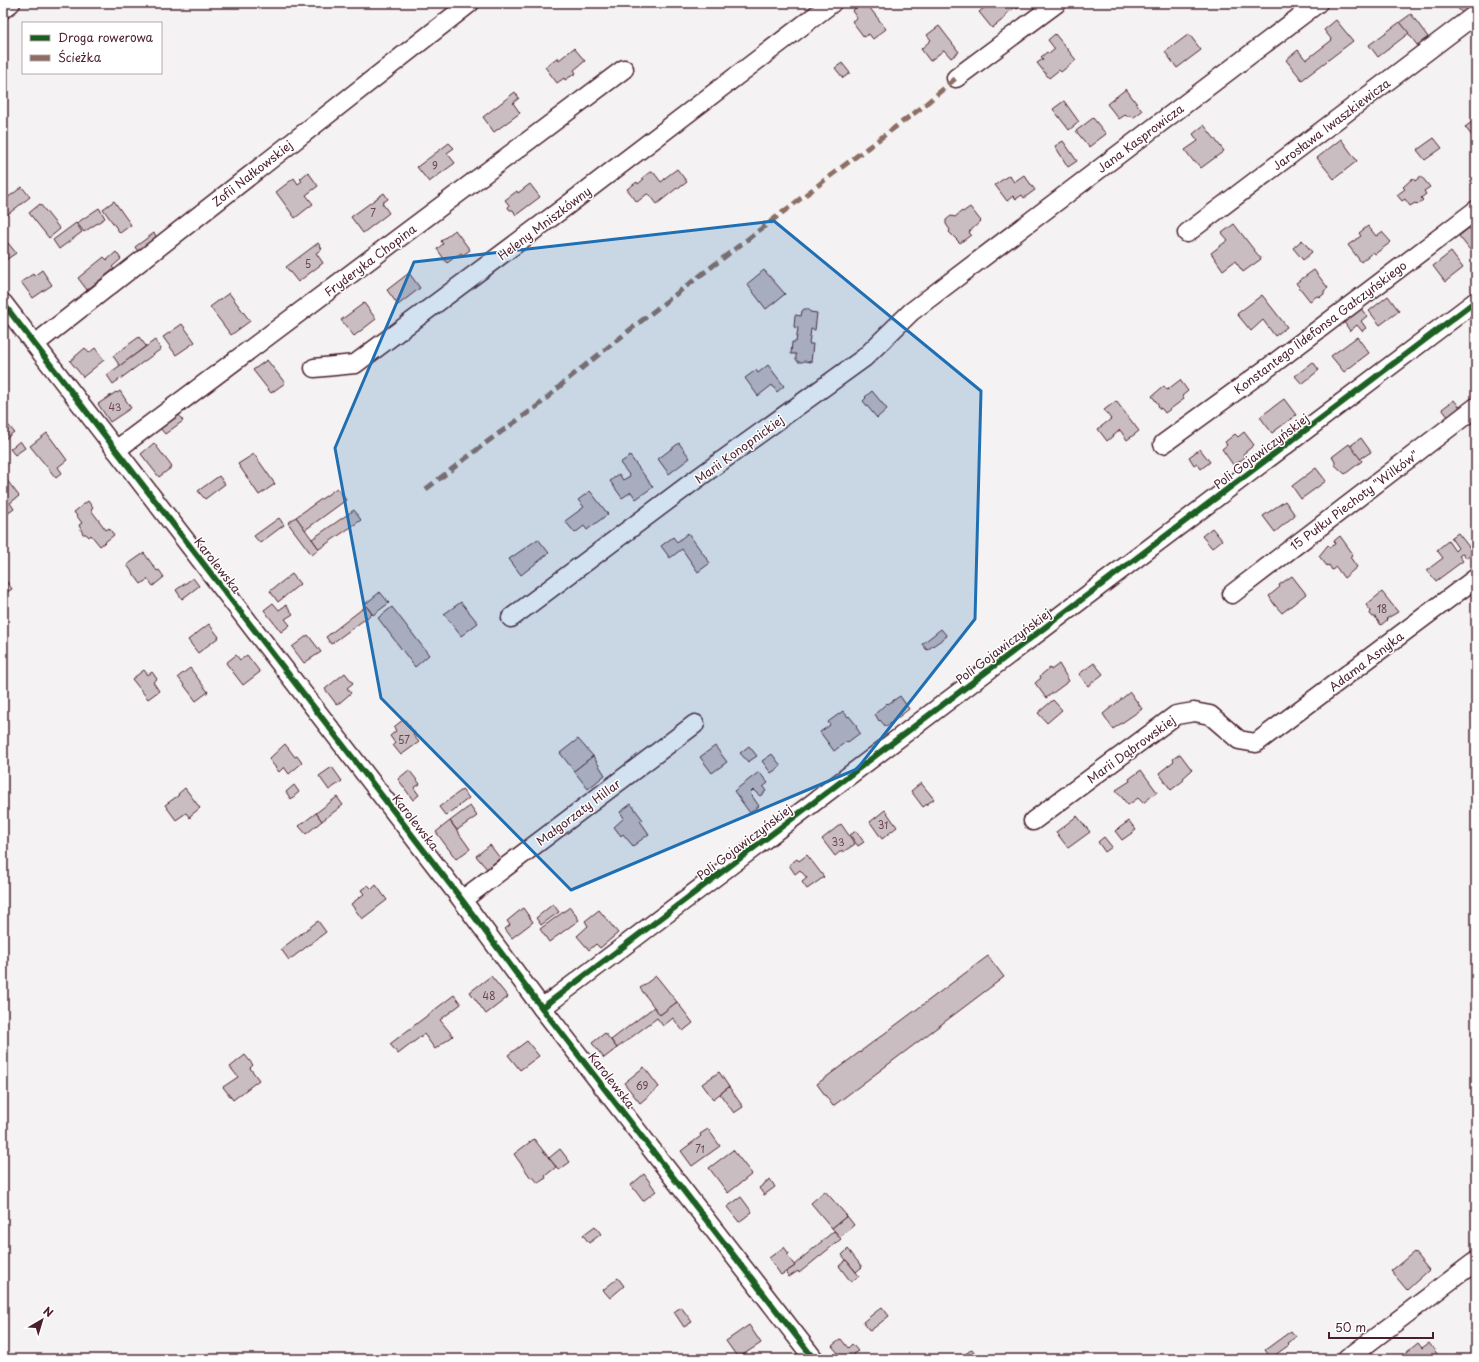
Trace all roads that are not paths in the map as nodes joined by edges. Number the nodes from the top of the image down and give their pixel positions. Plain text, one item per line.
1 (11, 3) edge
2 (470, 3) edge
3 (832, 3) edge
4 (1057, 3) edge
5 (1318, 3) edge
6 (3, 9) edge
7 (1476, 14) edge
8 (624, 69) dead end
9 (956, 78) dead end
10 (1476, 210) edge
11 (1187, 233) dead end
12 (962, 274) joint
13 (1476, 301) edge
14 (3, 303) edge
15 (34, 344) junction
16 (314, 368) dead end
17 (1476, 407) edge
18 (1163, 444) dead end
19 (116, 450) junction
20 (1476, 578) edge
21 (1232, 594) dead end
22 (511, 618) dead end
23 (695, 724) dead end
24 (1256, 743) joint
25 (1033, 821) dead end
26 (462, 900) junction
27 (542, 1008) junction
28 (1476, 1261) edge
29 (812, 1357) edge
30 (1347, 1359) edge

1 - 6 street
2 - 15 street, Zofii Nałkowskiej
3 - 16 street, Heleny Mniszkówny
4 - 9 street
5 - 12 street, Jana Kasprowicza
7 - 11 street, Jarosława Iwaszkiewicza
8 - 19 street, Fryderyka Chopina
10 - 18 street, Konstantego Ildefonsa Gałczyńskiego
12 - 22 street, Marii Konopnickiej
13 - 27 street, Poli Gojawiczyńskiej
14 - 15 street, Karolewska
15 - 19 street, Karolewska
17 - 21 street, 15 Pułku Piechoty "Wilków"
19 - 26 street, Karolewska
20 - 24 street, Adama Asnyka
23 - 26 street, Małgorzaty Hillar
24 - 25 street, Marii Dąbrowskiej
26 - 27 street, Karolewska
27 - 29 street, Karolewska
28 - 30 street

